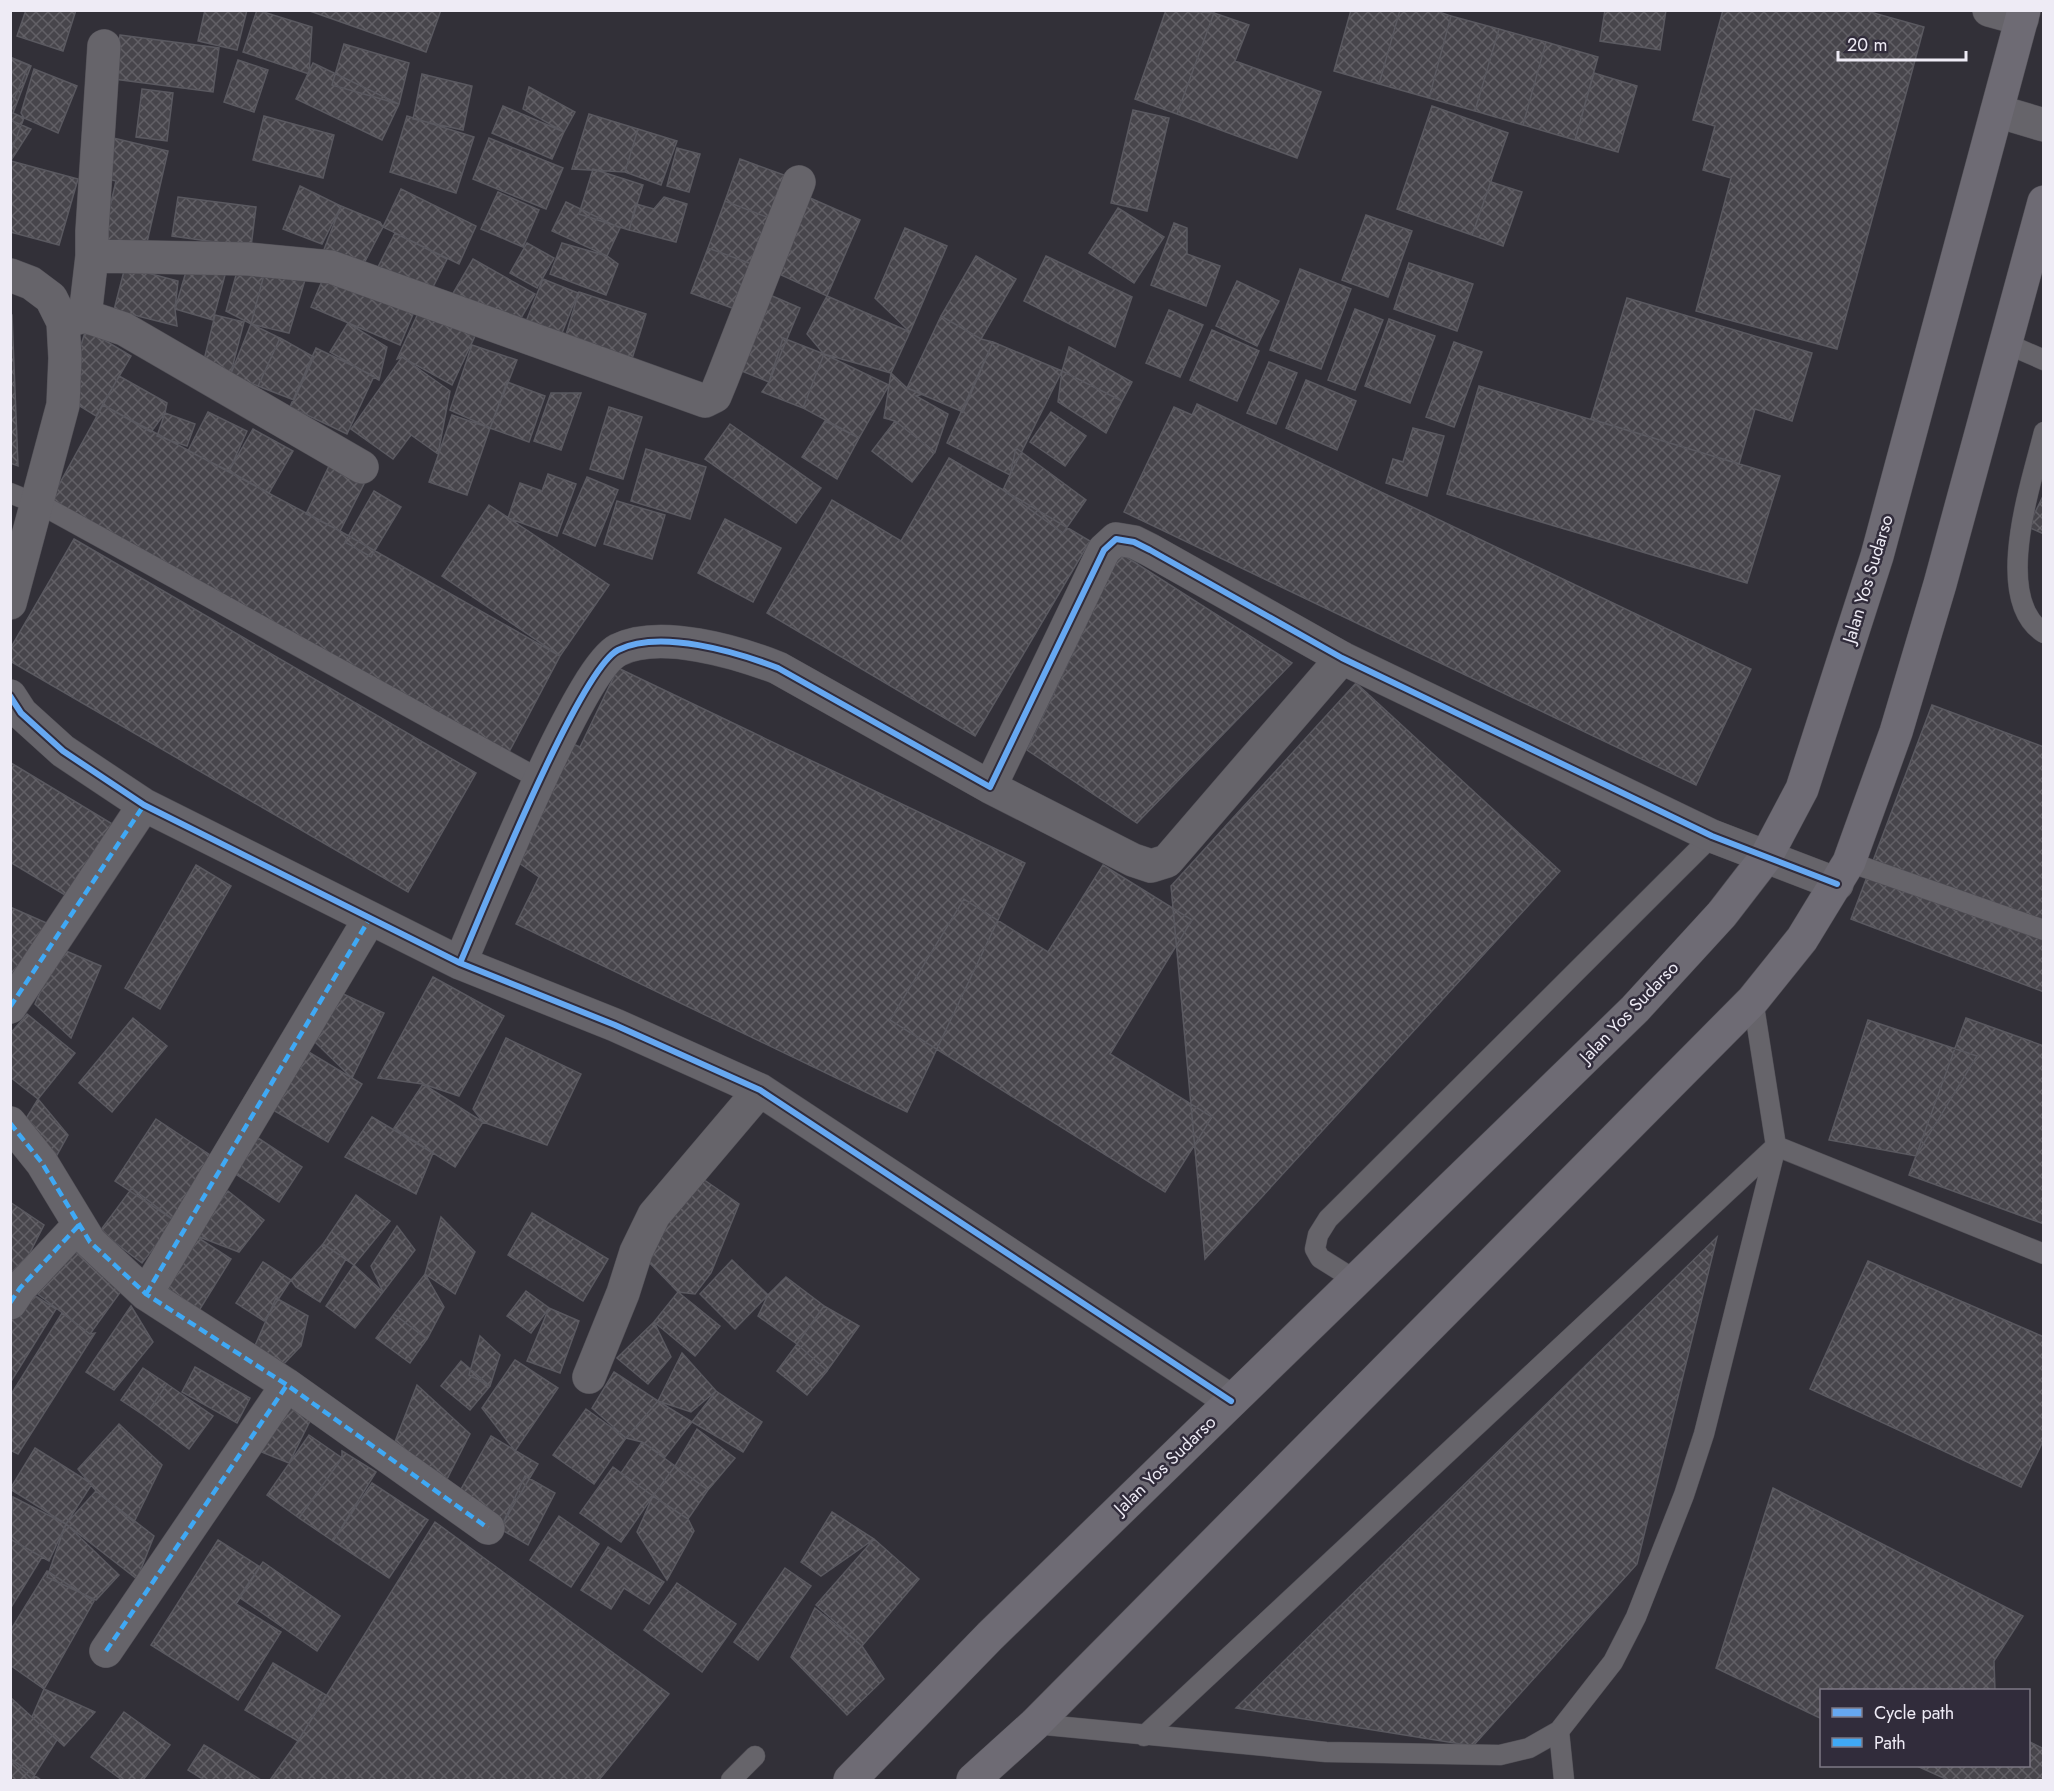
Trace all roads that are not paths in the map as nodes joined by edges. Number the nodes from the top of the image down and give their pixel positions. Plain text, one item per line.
1 (1989, 10) edge
2 (2023, 15) edge
3 (104, 46) dead end
4 (1997, 111) junction
5 (2043, 125) edge
6 (799, 182) dead end
7 (2043, 202) edge
8 (92, 256) junction
9 (10, 274) edge
10 (74, 319) junction
11 (2005, 343) junction
12 (2043, 360) edge
13 (2043, 432) edge
14 (362, 467) dead end
15 (23, 498) edge
16 (10, 603) edge
17 (2043, 633) edge
18 (1342, 658) junction
19 (10, 696) edge
20 (541, 780) junction
21 (990, 787) junction
22 (144, 805) junction
23 (1712, 836) junction
24 (1766, 857) junction
25 (1843, 873) junction
26 (370, 918) junction
27 (2043, 930) edge
28 (460, 963) junction
29 (1753, 1000) junction
30 (10, 1007) edge
31 (760, 1090) junction
32 (10, 1123) edge
33 (1776, 1146) junction
34 (79, 1225) junction
35 (2043, 1254) edge
36 (1355, 1280) junction
37 (146, 1294) junction
38 (10, 1304) edge
39 (589, 1377) dead end
40 (287, 1385) junction
41 (1231, 1401) junction
42 (488, 1528) dead end
43 (106, 1651) dead end
44 (1035, 1724) junction
45 (1559, 1731) junction
46 (1144, 1736) junction
47 (755, 1756) dead end
48 (731, 1780) edge
49 (850, 1780) edge
50 (973, 1780) edge
51 (1564, 1780) edge

1 - 2 street
2 - 4 highway, Jalan Yos Sudarso
3 - 8 street
4 - 5 street
4 - 24 highway, Jalan Yos Sudarso
6 - 8 street
7 - 11 highway
8 - 10 street
9 - 10 street
10 - 14 street
10 - 15 street
11 - 12 lane
11 - 25 highway
13 - 17 lane
15 - 16 street
15 - 20 lane
18 - 21 street
18 - 21 street
18 - 23 street
19 - 22 street
20 - 21 street
20 - 28 street
22 - 26 street
22 - 30 street
23 - 24 street
23 - 36 lane
24 - 25 street
24 - 36 highway, Jalan Yos Sudarso
25 - 27 lane
25 - 29 highway
26 - 28 street
26 - 37 street
28 - 31 street
29 - 33 lane
29 - 44 highway
31 - 39 street
31 - 41 street
32 - 34 street
33 - 35 lane
33 - 45 lane
33 - 46 lane
34 - 37 street
34 - 38 street
36 - 41 highway, Jalan Yos Sudarso
37 - 40 street
40 - 42 street
40 - 43 street
41 - 49 highway, Jalan Yos Sudarso
44 - 46 lane
44 - 50 highway
45 - 46 lane
45 - 51 lane
47 - 48 lane

